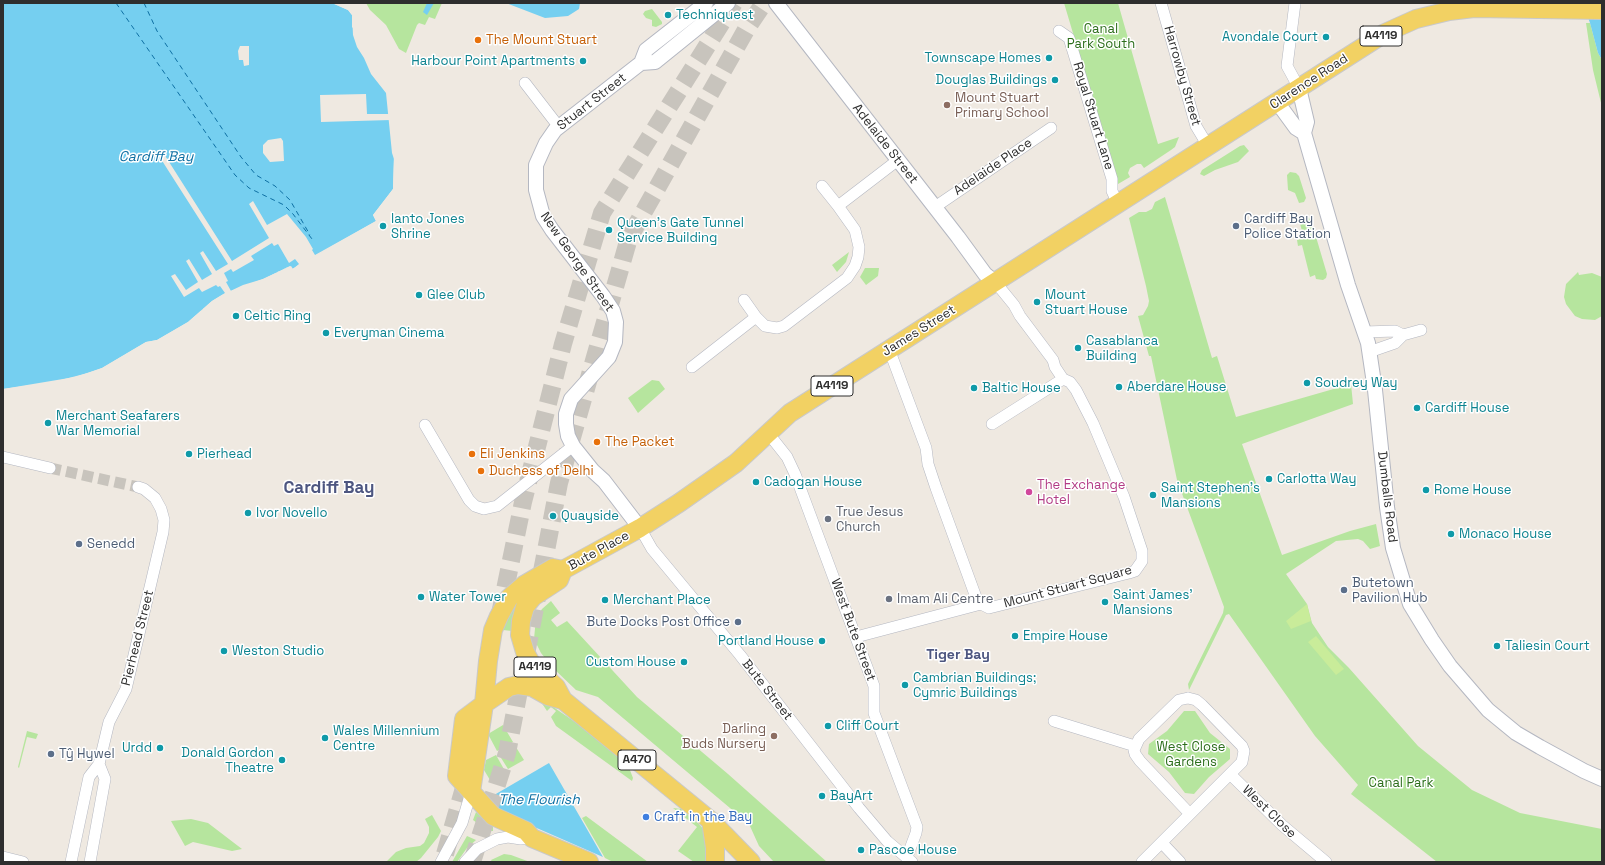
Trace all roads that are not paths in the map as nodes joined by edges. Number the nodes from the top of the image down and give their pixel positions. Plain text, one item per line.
1 (706, 3) edge
2 (728, 3) edge
3 (776, 3) edge
4 (1161, 3) edge
5 (1295, 3) edge
6 (1514, 6) edge
7 (1602, 10) edge
8 (1059, 31) dead end
9 (641, 63) junction
10 (525, 83) dead end
11 (1299, 88) junction
12 (1277, 102) junction
13 (559, 127) junction
14 (1051, 128) dead end
15 (1304, 133) junction
16 (1208, 146) junction
17 (898, 160) junction
18 (536, 165) joint
19 (822, 186) dead end
20 (1118, 204) junction
21 (838, 206) junction
22 (934, 207) junction
23 (996, 283) junction
24 (744, 300) dead end
25 (756, 317) junction
26 (1422, 330) dead end
27 (1365, 332) junction
28 (1403, 335) junction
29 (889, 349) junction
30 (1369, 352) junction
31 (692, 367) dead end
32 (1064, 379) junction
33 (566, 414) joint
34 (992, 424) dead end
35 (426, 426) dead end
36 (768, 433) junction
37 (574, 446) junction
38 (3, 458) edge
39 (50, 468) tunnel mouth
40 (138, 487) tunnel mouth
41 (640, 528) junction
42 (564, 570) junction
43 (981, 604) junction
44 (856, 637) junction
45 (563, 700) junction
46 (484, 704) junction
47 (1054, 721) dead end
48 (1135, 746) junction
49 (100, 764) junction
50 (1230, 774) junction
51 (1602, 779) edge
52 (471, 792) junction
53 (1190, 814) junction
54 (711, 821) junction
55 (532, 838) junction
56 (1162, 843) junction
57 (3, 858) edge
58 (910, 859) edge
59 (23, 862) edge
60 (70, 862) edge
61 (90, 862) edge
62 (441, 862) edge
63 (465, 862) edge
64 (589, 862) edge
65 (715, 862) edge
66 (751, 862) edge
67 (1142, 862) edge
68 (1180, 862) edge
69 (1326, 862) edge

1 - 9 street, Stuart Street
2 - 9 street, Stuart Street
3 - 17 street, Adelaide Street
4 - 16 street, Harrowby Street
5 - 11 street
6 - 7 main road, Clarence Road / A4119
6 - 11 main road, Clarence Road / A4119
8 - 20 street, Royal Stuart Lane
9 - 13 street, Stuart Street
10 - 13 street
11 - 12 main road, Clarence Road / A4119
11 - 15 street, Dumballs Road
12 - 15 street
12 - 16 main road, Clarence Road / A4119
13 - 18 street, Stuart Street
14 - 22 street, Adelaide Place
15 - 27 street, Dumballs Road
16 - 20 main road, James Street / A4119
17 - 21 street
17 - 22 street, Adelaide Street
18 - 33 street, New George Street
19 - 21 street
20 - 23 main road, James Street / A4119
21 - 25 street
22 - 23 street, Adelaide Street
23 - 29 main road, James Street / A4119
23 - 32 street, Mount Stuart Square
24 - 25 street
25 - 31 street
26 - 28 street
27 - 28 street
27 - 30 street, Dumballs Road
28 - 30 street
29 - 36 main road, James Street / A4119
29 - 43 street
30 - 51 street, Dumballs Road
32 - 34 street
32 - 43 street, Mount Stuart Square
33 - 37 street, Bute Street
35 - 37 street
36 - 41 main road, James Street / A4119
36 - 44 street, West Bute Street
37 - 41 street, Bute Street
38 - 39 street
40 - 49 street, Pierhead Street
41 - 42 main road, Bute Place / A4119
41 - 58 street, Bute Street
42 - 45 main road, A4119
42 - 46 main road, Bute Place / A4119
43 - 44 street, Mount Stuart Square
44 - 58 street, West Bute Street
45 - 46 main road, A470
45 - 54 main road, A470
46 - 52 main road
47 - 48 street
48 - 50 street
48 - 53 street
49 - 60 street, Pierhead Street
49 - 61 street, Pierhead Street
50 - 53 street
50 - 69 street, West Close
52 - 55 main road
52 - 62 street
53 - 56 street
54 - 65 main road
54 - 66 main road, A470
55 - 63 street
55 - 64 main road
56 - 67 street
56 - 68 street
57 - 59 street

